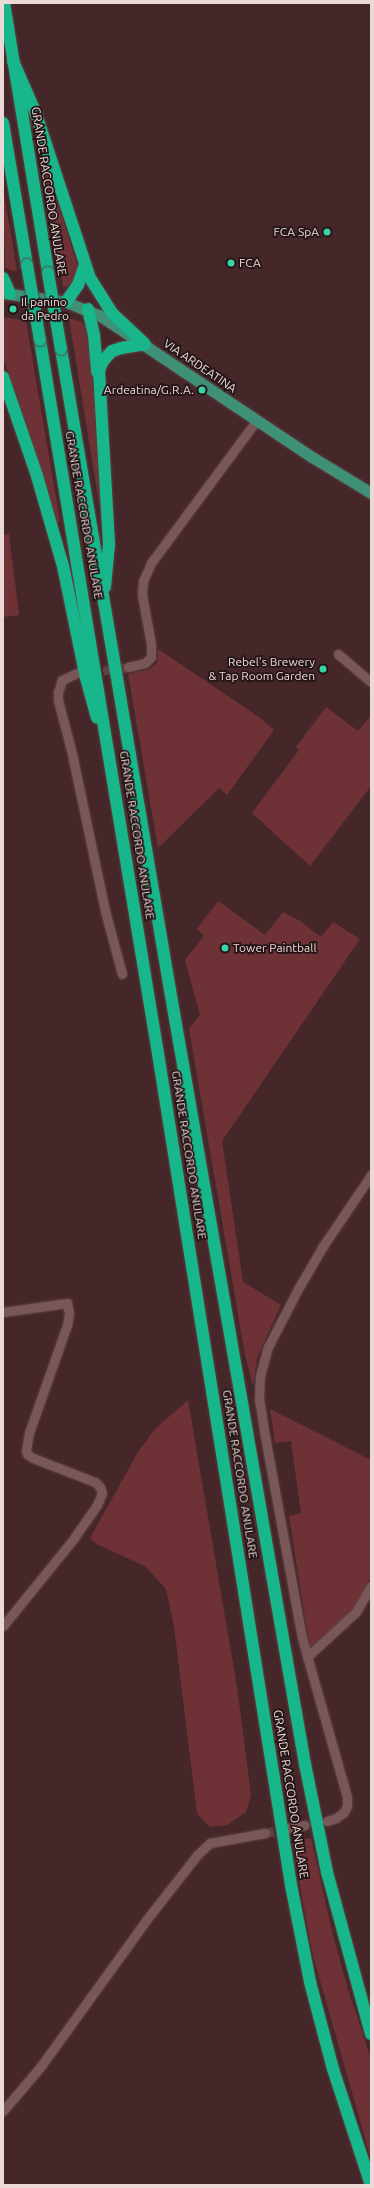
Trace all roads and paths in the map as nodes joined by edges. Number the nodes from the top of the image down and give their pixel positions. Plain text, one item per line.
1 (4, 3) edge
2 (13, 60) junction
3 (3, 123) edge
4 (85, 265) junction
5 (3, 278) edge
6 (6, 293) edge
7 (66, 302) junction
8 (88, 309) junction
9 (145, 344) junction
10 (3, 376) edge
11 (99, 385) junction
12 (257, 420) junction
13 (371, 493) edge
14 (103, 599) junction
15 (338, 654) dead end
16 (128, 667) tunnel mouth
17 (77, 673) dead end
18 (371, 682) edge
19 (108, 747) junction
20 (122, 974) dead end
21 (371, 1175) edge
22 (3, 1312) edge
23 (371, 1586) edge
24 (3, 1626) edge
25 (307, 1657) junction
26 (327, 1821) dead end
27 (305, 1825) dead end
28 (286, 1829) tunnel mouth
29 (264, 1833) tunnel mouth
30 (371, 2034) edge
31 (3, 2111) edge
32 (371, 2185) edge

1 - 2 highway, GRANDE RACCORDO ANULARE
2 - 4 highway
2 - 14 highway, GRANDE RACCORDO ANULARE, bridge
3 - 19 highway, GRANDE RACCORDO ANULARE, bridge
4 - 7 highway
4 - 9 highway
5 - 6 highway
6 - 7 main road, VIA ARDEATINA
7 - 8 main road, VIA ARDEATINA
8 - 9 main road, VIA ARDEATINA
8 - 11 highway
9 - 11 highway
9 - 12 main road, VIA ARDEATINA
10 - 19 highway
11 - 14 highway
12 - 13 main road, VIA ARDEATINA
12 - 16 street
14 - 30 highway, GRANDE RACCORDO ANULARE
15 - 18 street
17 - 20 street
19 - 32 highway, GRANDE RACCORDO ANULARE
21 - 25 street
22 - 24 street
23 - 25 street
25 - 26 street
27 - 28 street
29 - 31 street

